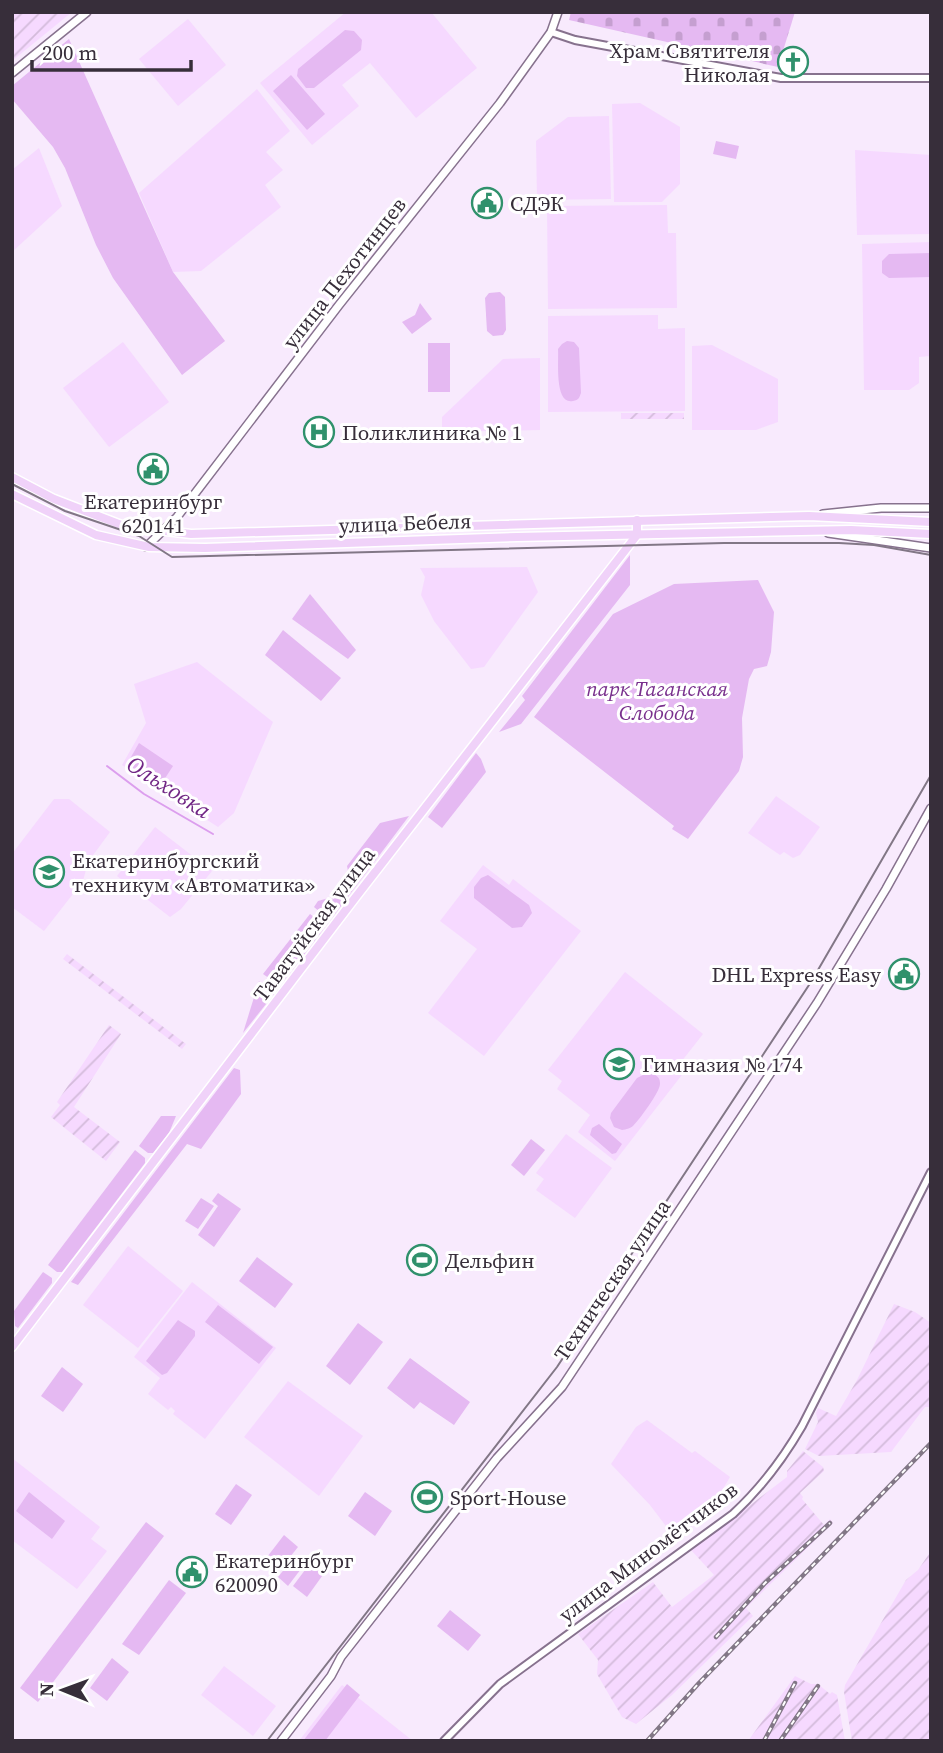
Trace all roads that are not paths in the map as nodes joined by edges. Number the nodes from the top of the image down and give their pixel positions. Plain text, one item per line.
1 (87, 12) edge
2 (558, 12) edge
3 (551, 32) junction
4 (12, 73) edge
5 (931, 78) edge
6 (12, 477) edge
7 (12, 494) edge
8 (931, 508) edge
9 (809, 516) junction
10 (637, 520) junction
11 (931, 522) edge
12 (810, 531) junction
13 (163, 532) junction
14 (931, 534) edge
15 (637, 535) junction
16 (146, 547) junction
17 (931, 548) edge
18 (930, 811) edge
19 (931, 1172) edge
20 (12, 1348) edge
21 (281, 1741) edge
22 (444, 1741) edge

1 - 4 main road
2 - 3 main road, улица Пехотинцев
3 - 5 street
3 - 13 main road, улица Пехотинцев
6 - 13 main road, улица Бебеля
7 - 16 main road, улица Бебеля
8 - 9 main road, улица Бебеля
9 - 10 main road, улица Бебеля
9 - 11 main road, улица Бебеля
10 - 13 main road, улица Бебеля
10 - 15 main road
12 - 14 main road, улица Бебеля
12 - 15 main road, улица Бебеля
12 - 17 main road, улица Бебеля
13 - 16 main road, улица Пехотинцев
15 - 16 main road, улица Бебеля
15 - 20 main road, Таватуйская улица
18 - 21 main road, Техническая улица
19 - 22 street, улица Миномётчиков

